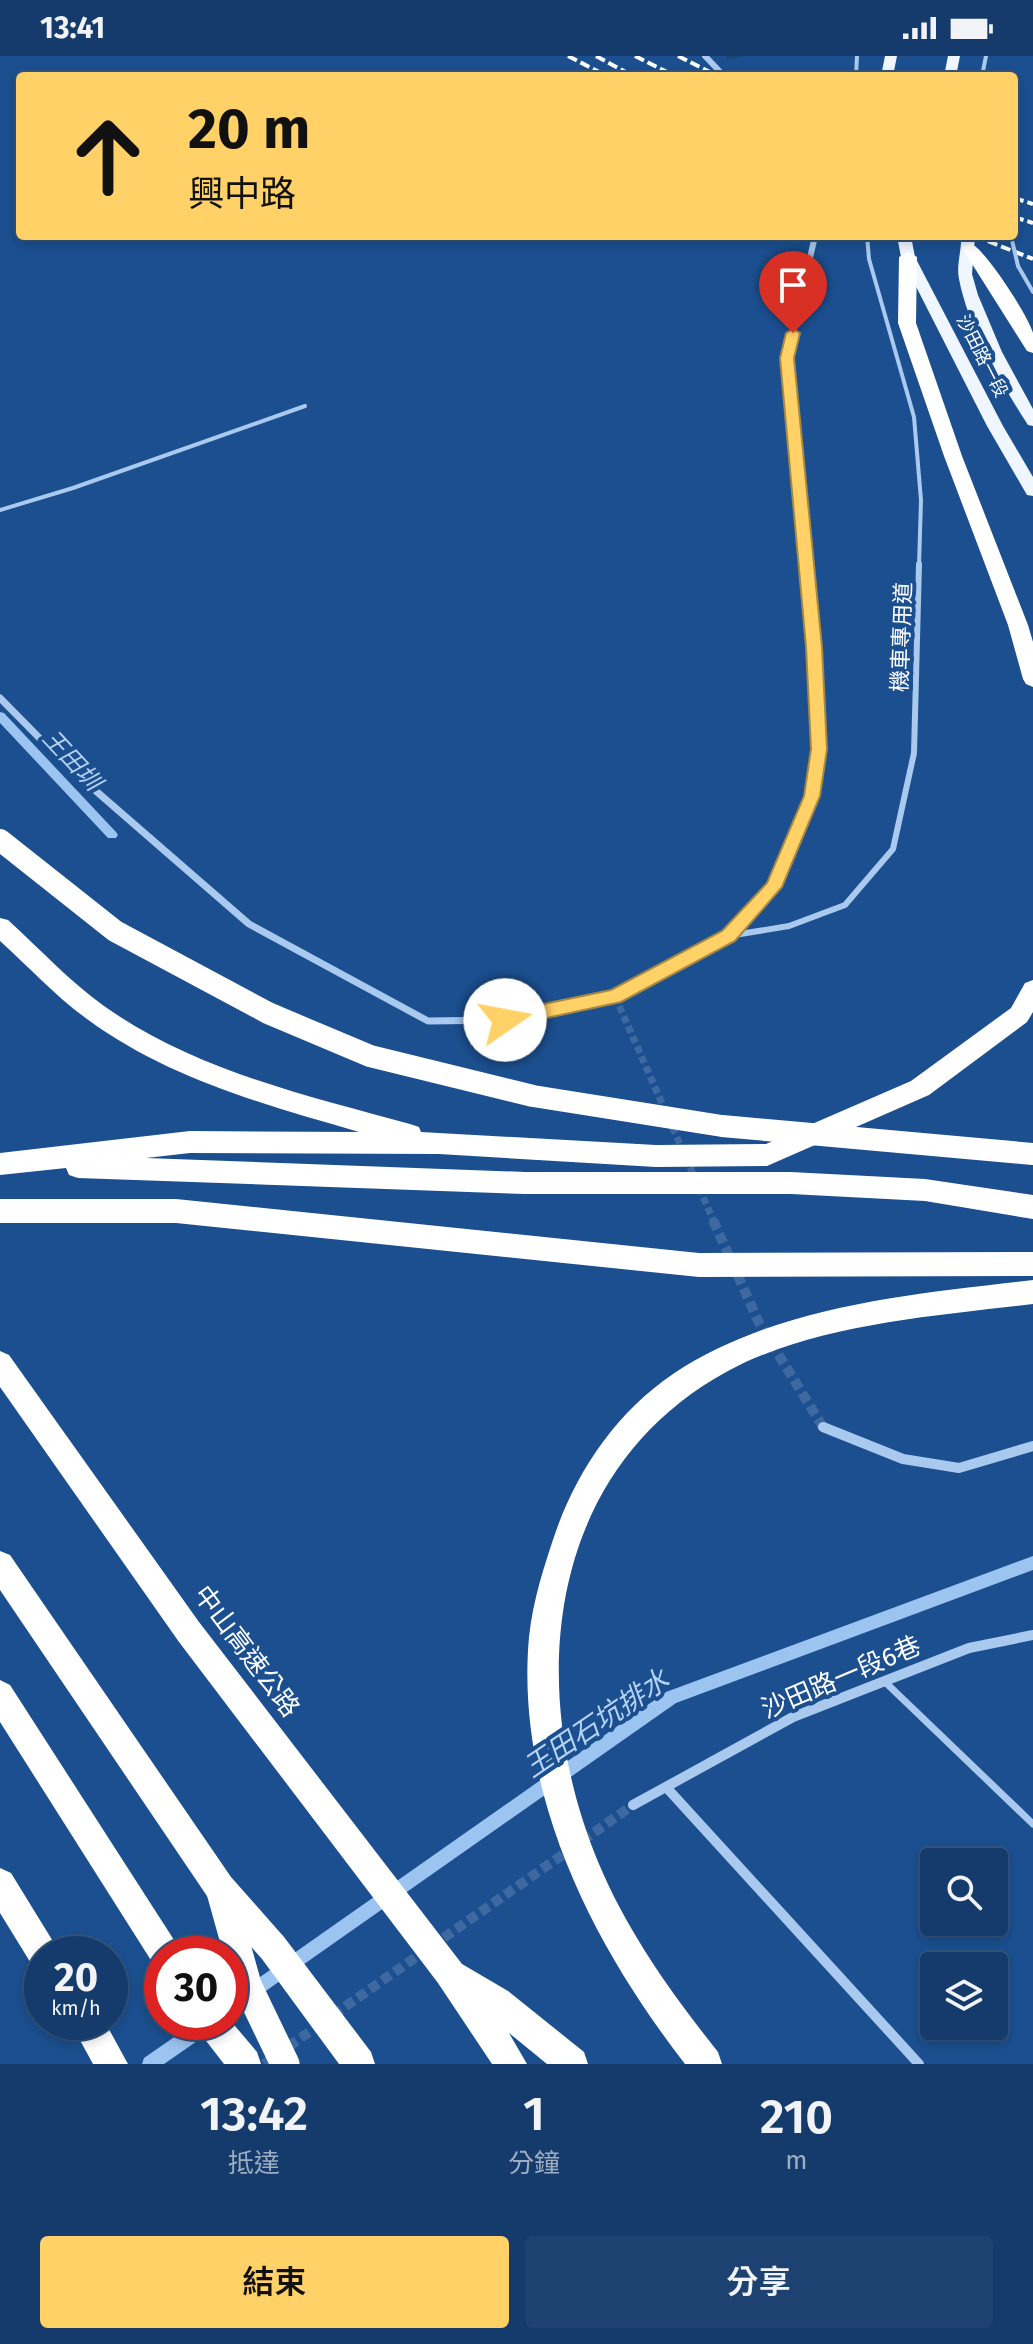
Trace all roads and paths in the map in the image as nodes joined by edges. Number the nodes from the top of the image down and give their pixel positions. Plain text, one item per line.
1 (705, 56) edge
2 (720, 72) edge
3 (814, 240) edge
4 (867, 240) edge
5 (905, 240) edge
6 (1012, 240) edge
7 (969, 242) edge
8 (908, 257) junction
9 (1033, 292) edge
10 (1033, 347) edge
11 (305, 406) dead end
12 (1033, 421) edge
13 (1033, 491) edge
14 (0, 510) edge
15 (1033, 679) edge
16 (0, 698) edge
17 (0, 840) edge
18 (0, 927) edge
19 (728, 936) junction
20 (1033, 990) edge
21 (439, 1143) junction
22 (1033, 1154) edge
23 (0, 1164) edge
24 (1033, 1207) edge
25 (0, 1211) edge
26 (1033, 1264) edge
27 (1033, 1292) edge
28 (937, 1304) junction
29 (1033, 1309) edge
30 (0, 1364) edge
31 (823, 1427) tunnel mouth
32 (1033, 1446) edge
33 (0, 1565) edge
34 (1033, 1635) edge
35 (884, 1681) junction
36 (0, 1695) edge
37 (666, 1787) junction
38 (633, 1805) tunnel mouth
39 (1033, 1824) edge
40 (0, 1884) edge
41 (220, 1888) junction
42 (32, 1936) edge
43 (154, 1936) edge
44 (449, 1972) junction
45 (97, 2040) edge
46 (110, 2062) edge
47 (285, 2064) edge
48 (359, 2064) edge
49 (511, 2064) edge
50 (572, 2064) edge
51 (706, 2064) edge
52 (919, 2064) edge

1 - 2 street
3 - 19 street
4 - 19 lane, 機車專用道
5 - 8 main road, 沙田路一段
6 - 9 lane, bridge
7 - 10 highway
7 - 12 main road, 沙田路一段
8 - 13 main road, 沙田路一段
8 - 15 highway
11 - 14 lane
16 - 19 street
17 - 22 highway, bridge
18 - 21 highway
20 - 21 highway
21 - 23 highway
23 - 24 highway
25 - 26 highway
27 - 28 highway
28 - 29 highway
28 - 51 highway
30 - 44 highway, 中山高速公路
31 - 32 street
33 - 41 highway
34 - 35 street, 沙田路一段6巷
35 - 37 street, 沙田路一段6巷
35 - 39 lane
36 - 43 highway
37 - 38 street, 沙田路一段6巷
37 - 52 street
40 - 42 highway
41 - 47 highway, bridge
41 - 48 highway
44 - 49 highway, 中山高速公路
44 - 50 highway, 中山高速公路
45 - 46 highway

